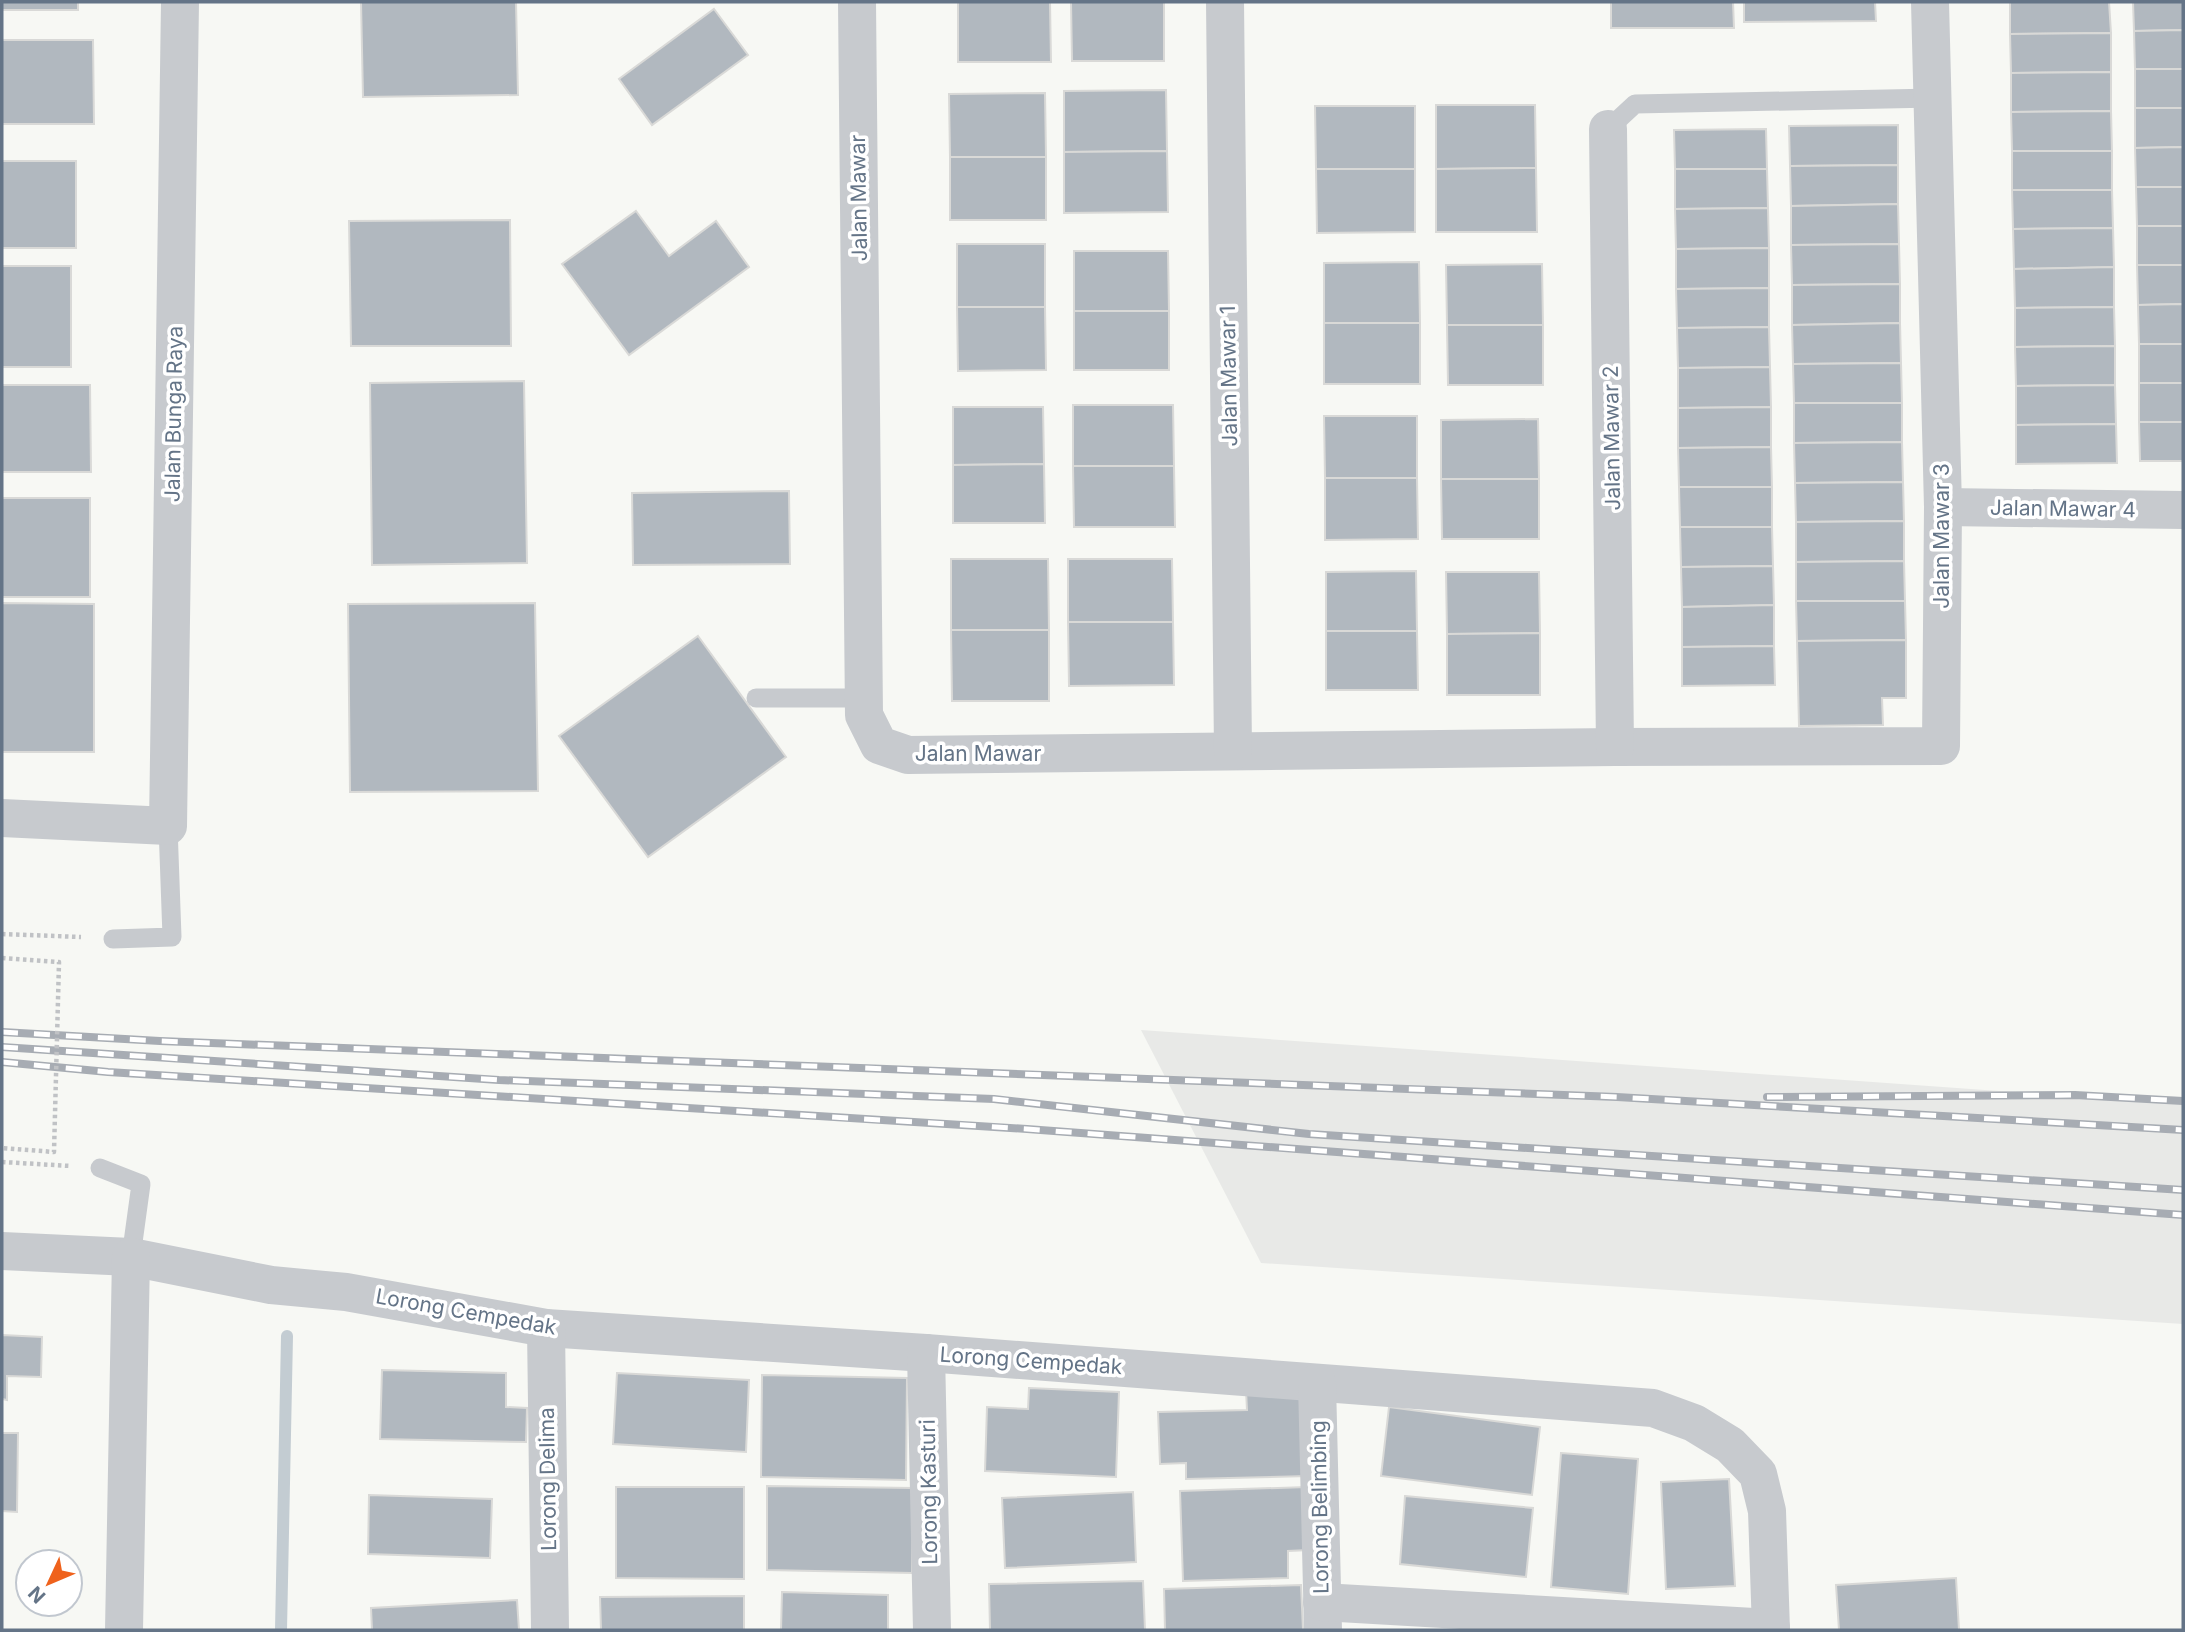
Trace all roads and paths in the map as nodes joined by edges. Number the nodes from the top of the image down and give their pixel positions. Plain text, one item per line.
1 (180, 2) edge
2 (856, 2) edge
3 (1225, 2) edge
4 (1930, 2) edge
5 (1934, 98) junction
6 (1608, 129) joint
7 (1943, 507) junction
8 (2183, 510) edge
9 (756, 698) dead end
10 (864, 698) junction
11 (1615, 747) junction
12 (1233, 751) junction
13 (2, 818) edge
14 (168, 826) junction
15 (2, 934) edge
16 (113, 939) joint
17 (2, 958) edge
18 (2, 1148) edge
19 (2, 1161) edge
20 (100, 1168) joint
21 (2, 1251) edge
22 (131, 1257) junction
23 (545, 1328) junction
24 (926, 1353) junction
25 (1317, 1383) junction
26 (1322, 1616) edge
27 (1771, 1629) edge
28 (124, 1630) edge
29 (550, 1630) edge
30 (932, 1630) edge

1 - 14 street, Jalan Bunga Raya
2 - 10 street, Jalan Mawar
3 - 12 street, Jalan Mawar 1
4 - 5 street, Jalan Mawar 3
5 - 6 lane
5 - 7 street, Jalan Mawar 3
6 - 11 street, Jalan Mawar 2
7 - 8 street, Jalan Mawar 4
7 - 11 street, Jalan Mawar 3
9 - 10 lane
10 - 12 street, Jalan Mawar
11 - 12 street, Jalan Mawar
13 - 14 street
14 - 16 lane
15 - 16 path
17 - 18 path, bridge
19 - 20 path
20 - 22 lane
21 - 22 street, Lorong Cempedak
22 - 23 street, Lorong Cempedak
22 - 28 street
23 - 24 street, Lorong Cempedak
23 - 29 street, Lorong Delima
24 - 25 street, Lorong Cempedak
24 - 30 street, Lorong Kasturi
25 - 26 street, Lorong Belimbing
25 - 27 street, Lorong Cempedak
26 - 27 street

